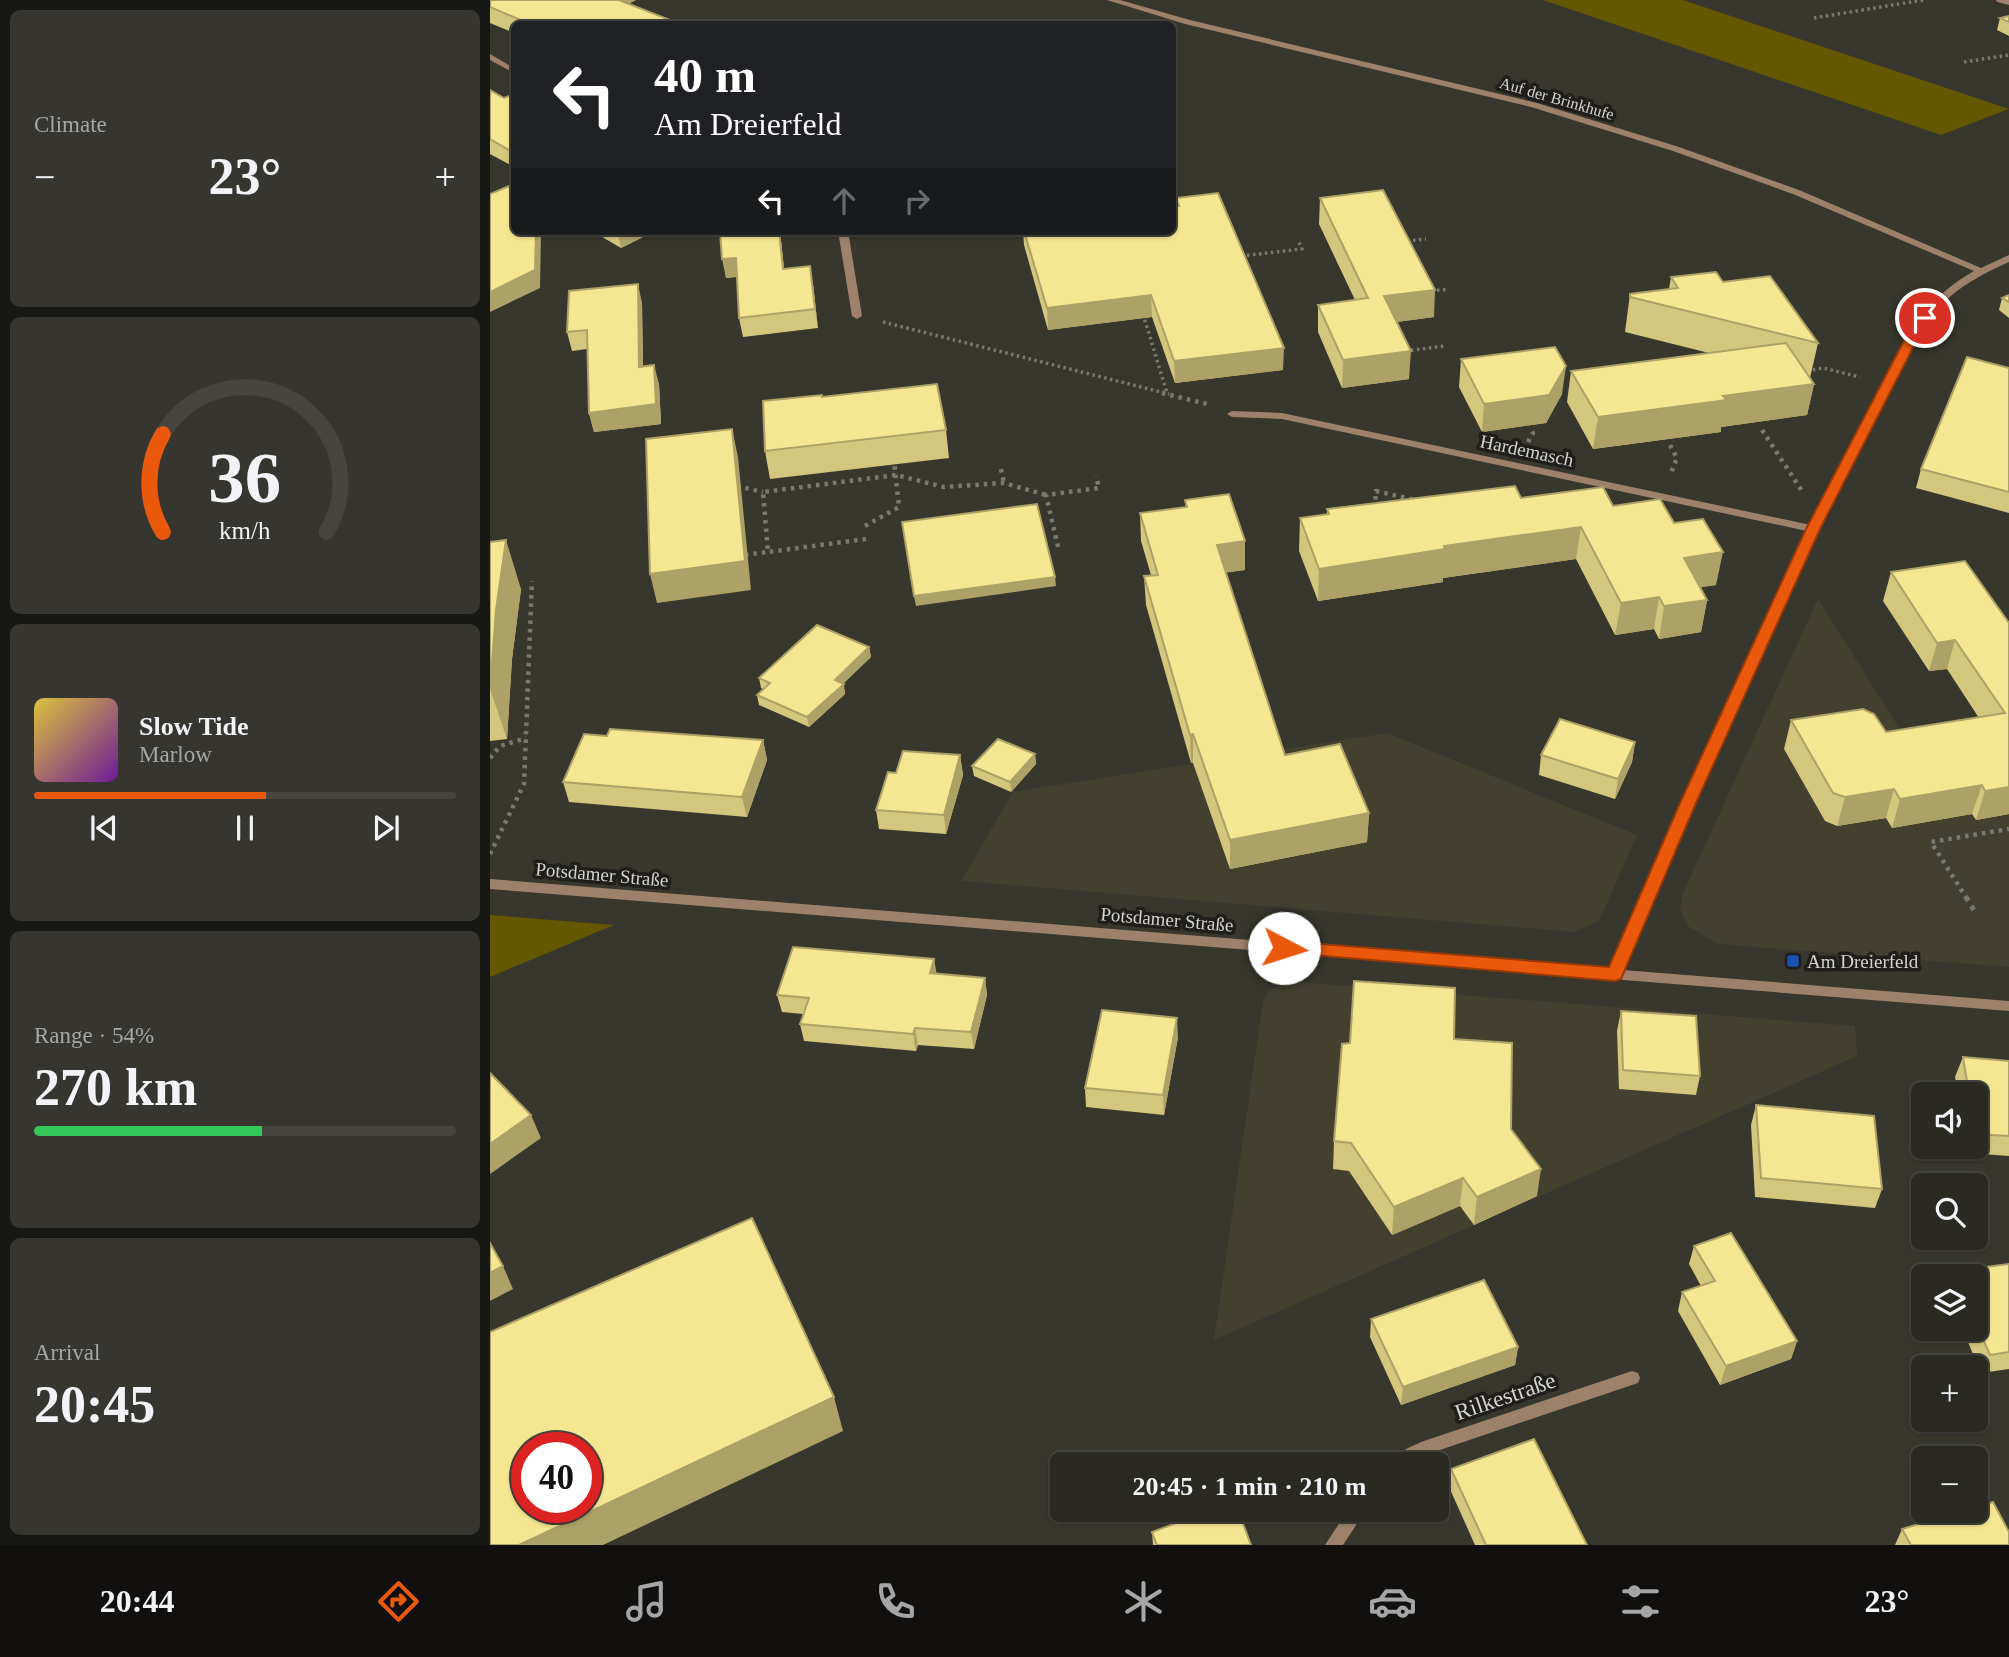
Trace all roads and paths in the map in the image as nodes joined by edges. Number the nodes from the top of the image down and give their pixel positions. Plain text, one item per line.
1 (1111, 0) edge
2 (1923, 0) edge
3 (2000, 0) edge
4 (2009, 3) edge
5 (1814, 18) dead end
6 (2009, 55) edge
7 (490, 56) edge
8 (1964, 62) dead end
9 (511, 69) edge
10 (845, 235) edge
11 (1426, 239) dead end
12 (1402, 241) edge
13 (1299, 242) dead end
14 (1235, 250) edge
15 (2009, 258) edge
16 (1981, 271) junction
17 (1449, 289) dead end
18 (1427, 292) edge
19 (1139, 304) edge
20 (857, 316) joint
21 (1445, 346) dead end
22 (1404, 351) edge
23 (1798, 372) edge
24 (1888, 384) junction
25 (1168, 394) junction
26 (1237, 413) joint
27 (1762, 430) edge
28 (894, 460) edge
29 (1001, 469) dead end
30 (896, 475) junction
31 (1096, 476) dead end
32 (1004, 483) junction
33 (735, 486) edge
34 (763, 492) junction
35 (1046, 495) junction
36 (1417, 500) edge
37 (1375, 517) edge
38 (1819, 517) junction
39 (865, 526) dead end
40 (1813, 529) junction
41 (866, 539) dead end
42 (1058, 547) dead end
43 (768, 552) junction
44 (744, 555) edge
45 (532, 581) dead end
46 (526, 738) junction
47 (490, 758) edge
48 (2009, 829) edge
49 (490, 854) edge
50 (490, 884) edge
51 (1975, 912) dead end
52 (1615, 974) junction
53 (2009, 1006) edge
54 (1632, 1378) dead end
55 (1417, 1452) edge
56 (1349, 1522) edge
57 (1333, 1545) edge

1 - 16 street, Auf der Brinkhufe
2 - 5 path
3 - 4 street
6 - 8 path
7 - 9 street
10 - 20 street
11 - 12 path
13 - 14 path
15 - 16 street
16 - 24 street
17 - 18 path
19 - 25 path
20 - 25 path
21 - 22 path
23 - 24 path
24 - 38 street
25 - 26 path
26 - 40 street, Hardemasch
27 - 38 path
28 - 30 path
29 - 32 path
30 - 32 path
30 - 34 path
30 - 39 path
31 - 35 path
32 - 35 path
33 - 34 path
34 - 43 path
35 - 42 path
36 - 37 path
38 - 40 street
40 - 52 street
41 - 43 path
43 - 44 path
45 - 46 path
46 - 47 path
46 - 49 path
48 - 51 path
50 - 52 street, Potsdamer Straße
52 - 53 street, Potsdamer Straße
54 - 55 street, Rilkestraße
56 - 57 street

